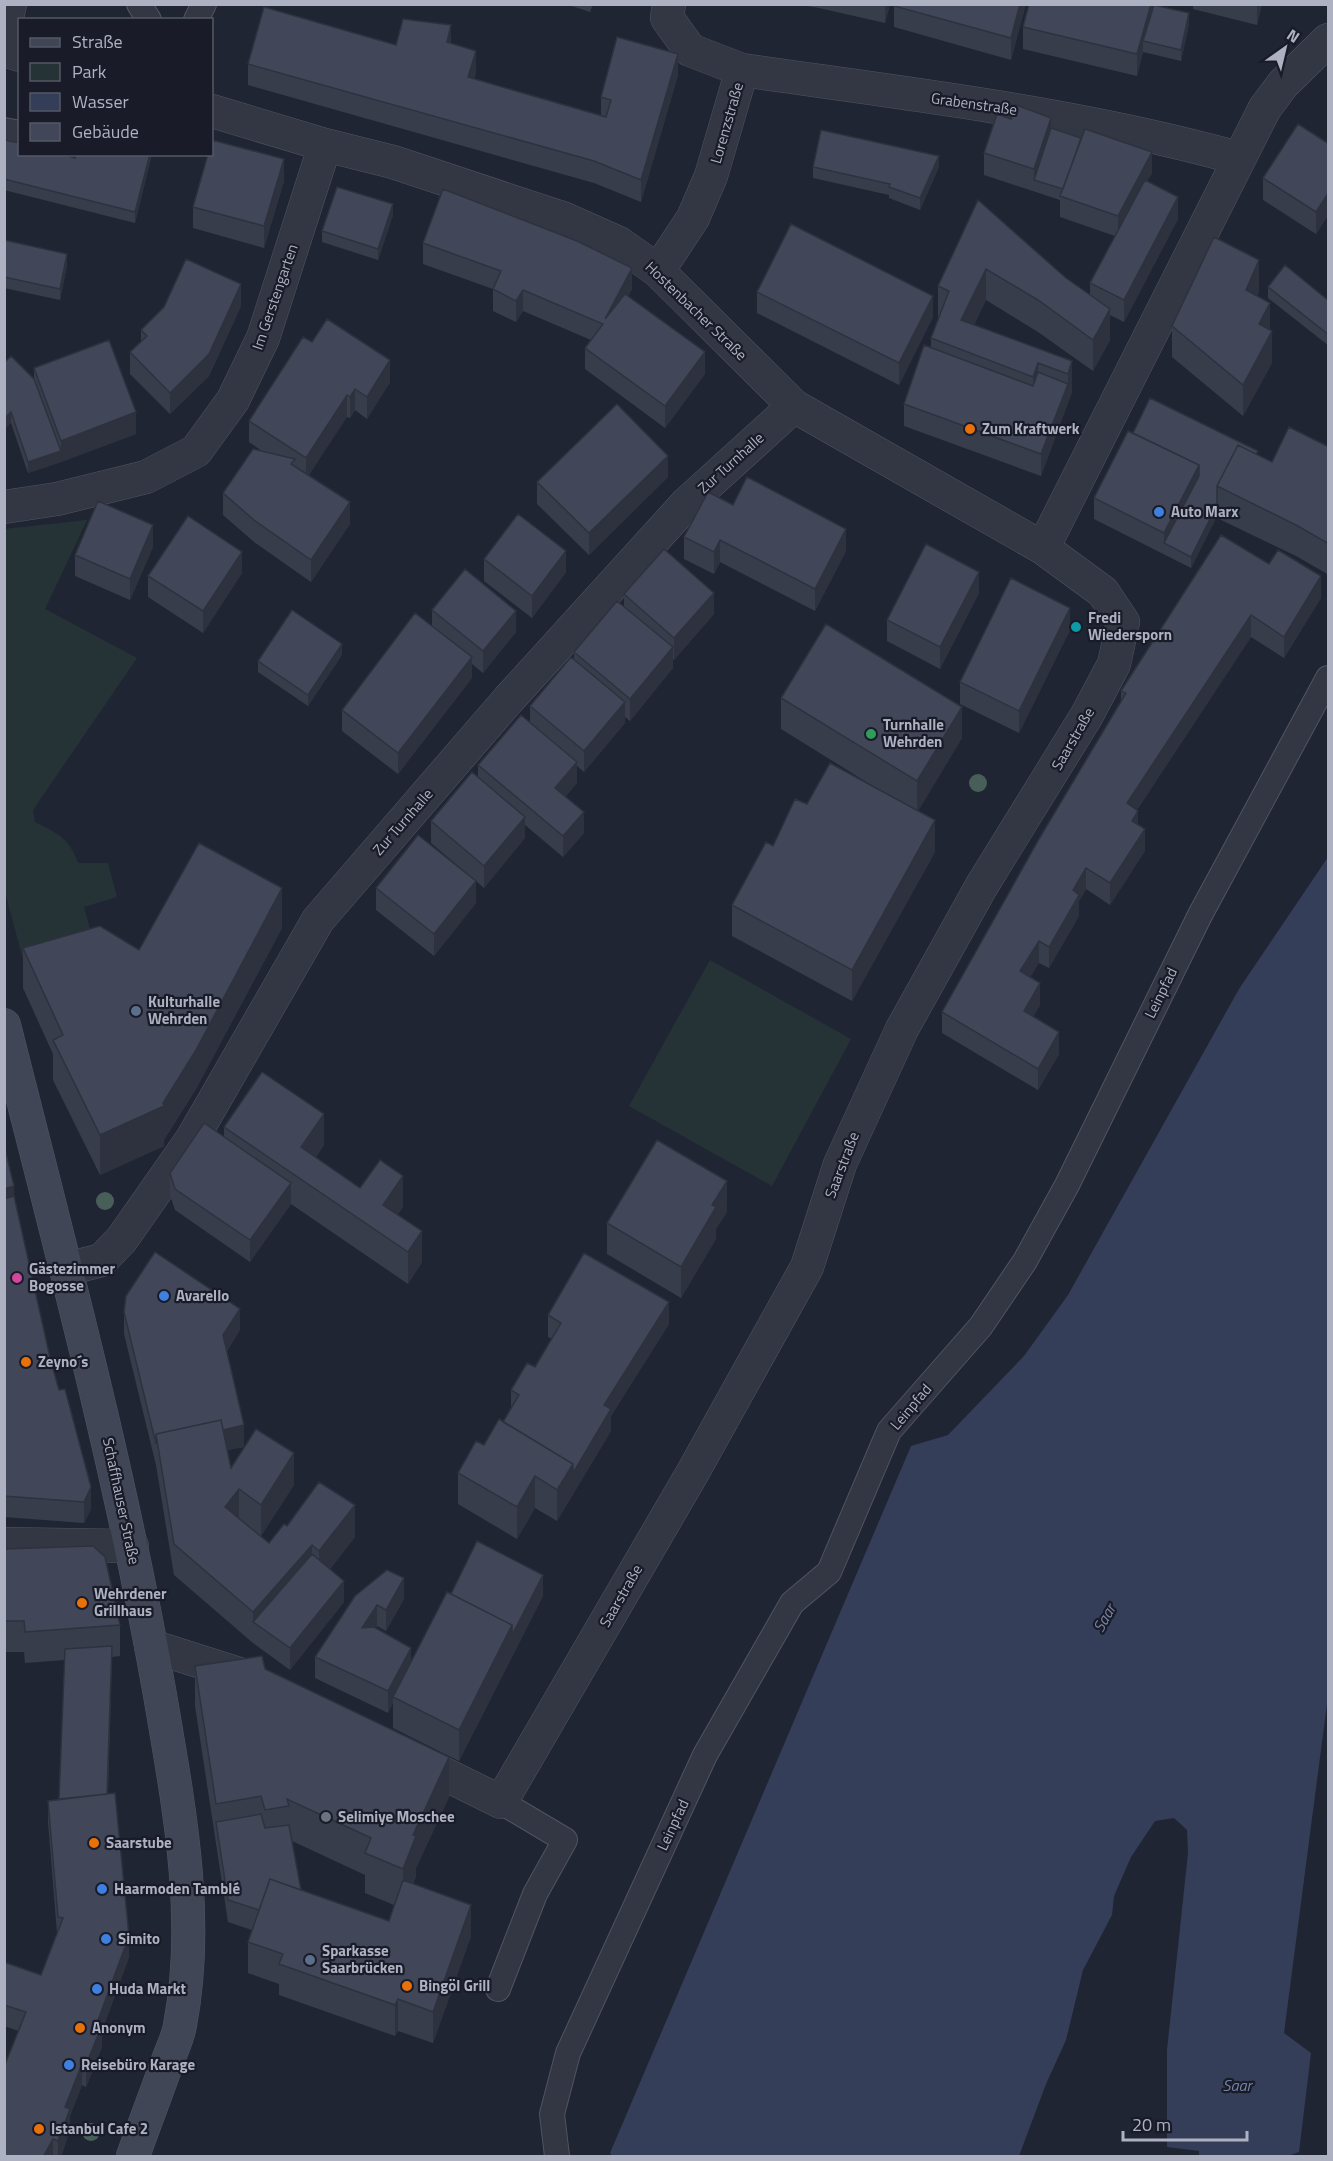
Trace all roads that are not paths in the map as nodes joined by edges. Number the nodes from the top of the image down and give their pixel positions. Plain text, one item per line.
1 (10, 4) edge
2 (139, 4) edge
3 (204, 4) edge
4 (669, 4) edge
5 (148, 18) edge
6 (197, 18) edge
7 (4, 31) edge
8 (1329, 40) edge
9 (742, 70) junction
10 (213, 111) edge
11 (325, 145) junction
12 (1238, 158) junction
13 (658, 271) junction
14 (794, 406) junction
15 (4, 507) edge
16 (1044, 549) junction
17 (1329, 678) edge
18 (4, 1025) edge
19 (66, 1269) junction
20 (4, 1544) edge
21 (132, 1545) junction
22 (151, 1646) junction
23 (279, 1690) edge
24 (383, 1743) edge
25 (501, 1802) junction
26 (498, 1989) dead end
27 (133, 2157) edge
28 (557, 2157) edge

1 - 7 street
2 - 5 lane
3 - 6 lane
4 - 9 street, Lorenzstraße
8 - 12 street
9 - 12 street, Grabenstraße
9 - 13 street, Lorenzstraße
10 - 11 street, Hostenbacher Straße
11 - 13 street, Hostenbacher Straße
11 - 15 street, Im Gerstengarten
12 - 16 street
13 - 14 street, Hostenbacher Straße
14 - 16 street, Hostenbacher Straße
14 - 19 street, Zur Turnhalle
16 - 25 street, Saarstraße
17 - 28 lane, Leinpfad
18 - 19 street, Schaffhauser Straße
19 - 21 street, Schaffhauser Straße
20 - 21 street
21 - 22 street, Schaffhauser Straße
22 - 23 street
22 - 27 street, Schaffhauser Straße
24 - 25 street
25 - 26 lane

